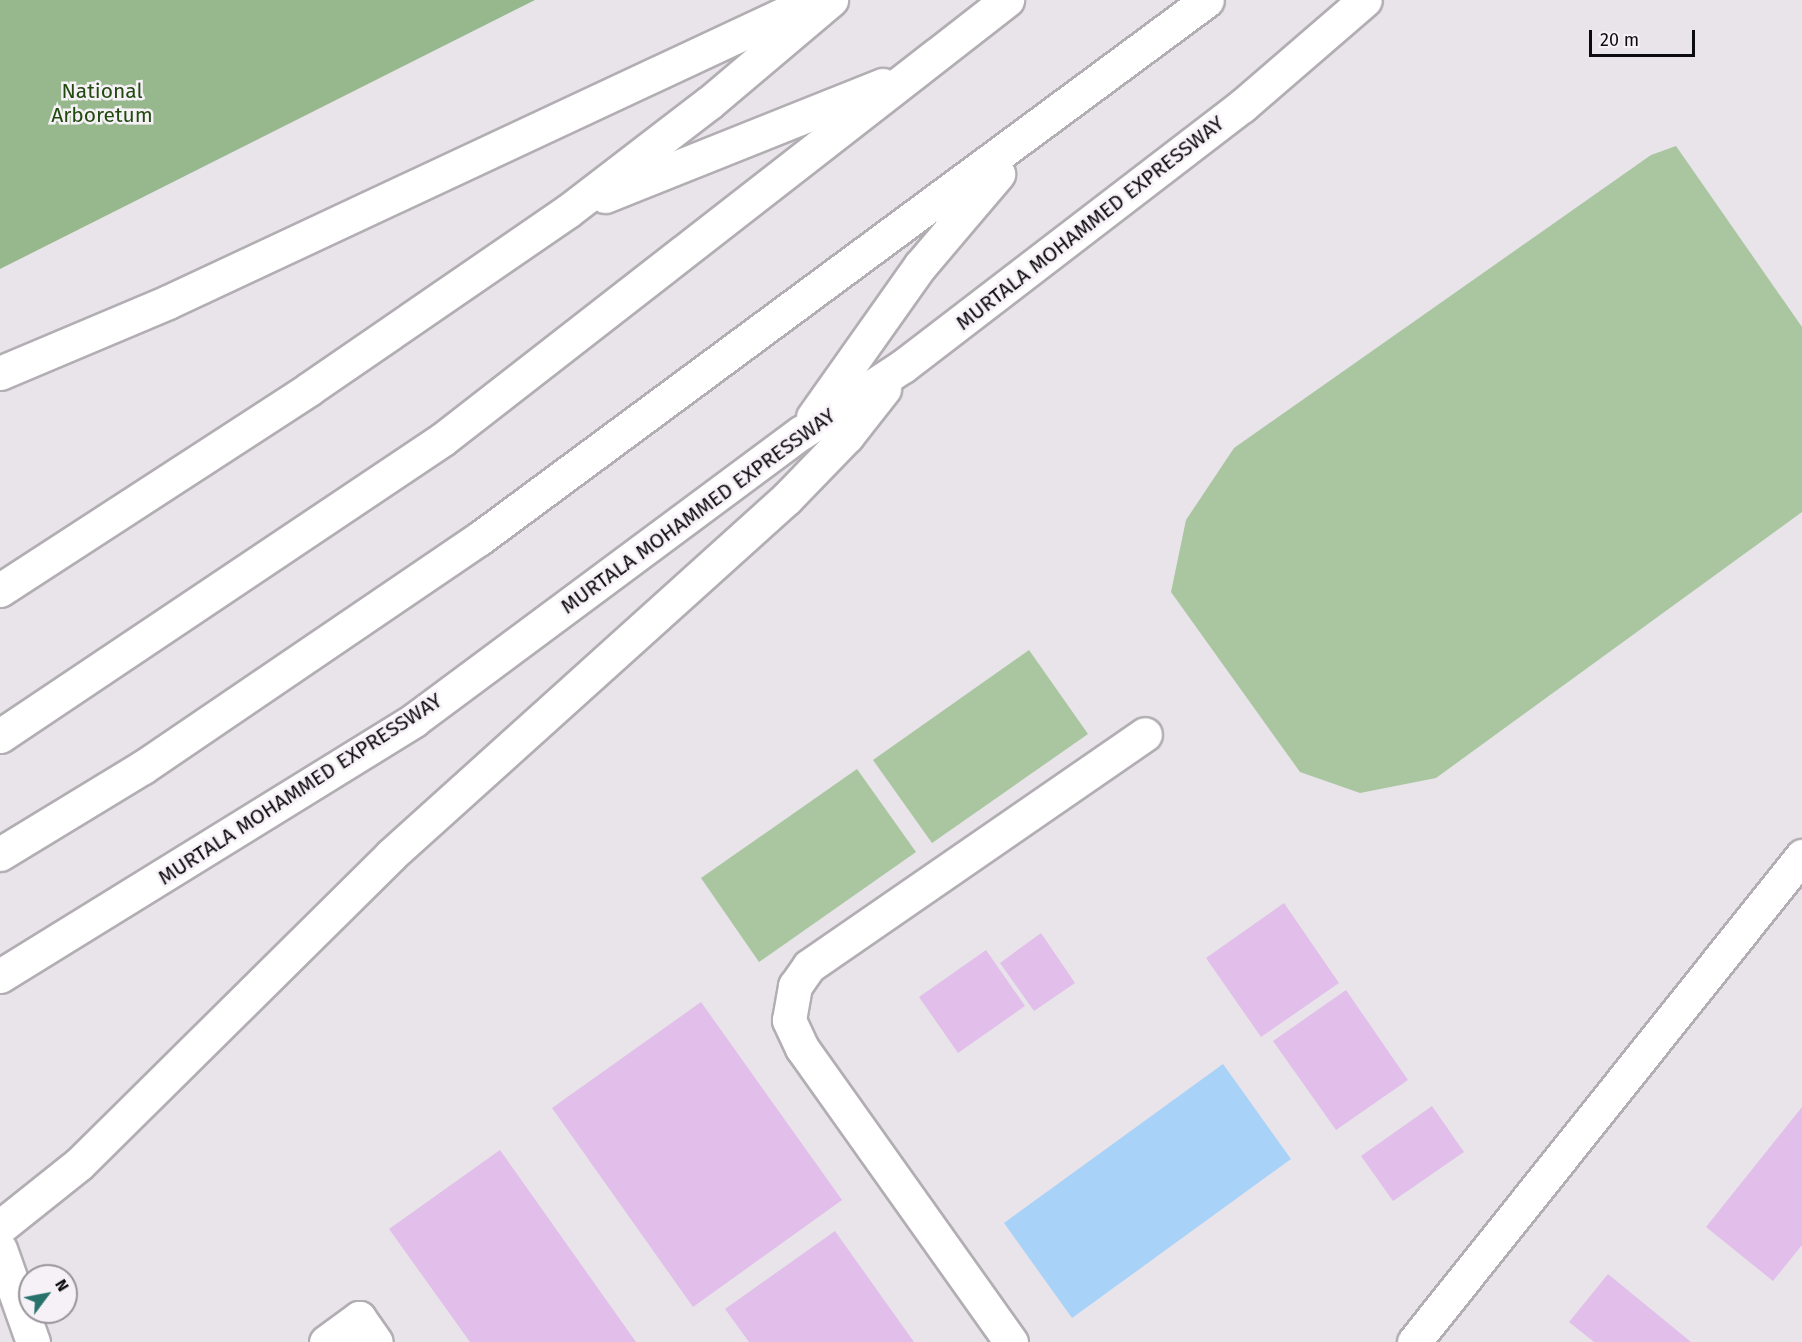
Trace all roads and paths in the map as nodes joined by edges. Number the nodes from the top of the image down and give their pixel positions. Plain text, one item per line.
1 (814, 0) edge
2 (831, 0) edge
3 (1007, 0) edge
4 (1207, 0) edge
5 (1365, 0) edge
6 (921, 70) junction
7 (1036, 130) junction
8 (568, 211) junction
9 (903, 366) junction
10 (0, 373) edge
11 (801, 433) junction
12 (0, 590) edge
13 (1145, 734) dead end
14 (0, 736) edge
15 (0, 854) edge
16 (1802, 856) edge
17 (0, 976) edge
18 (0, 1227) edge
19 (0, 1249) edge
20 (33, 1342) edge
21 (326, 1342) edge
22 (376, 1342) edge
23 (1011, 1342) edge
24 (1414, 1342) edge

1 - 10 main road
2 - 8 main road
3 - 6 main road
4 - 7 main road
5 - 9 main road, MURTALA MOHAMMED EXPRESSWAY
6 - 8 main road
6 - 14 main road
7 - 11 main road
7 - 15 main road
8 - 12 main road
9 - 11 main road, MURTALA MOHAMMED EXPRESSWAY
9 - 18 main road
11 - 17 main road, MURTALA MOHAMMED EXPRESSWAY
13 - 23 main road
16 - 24 main road
19 - 20 main road
21 - 22 main road

